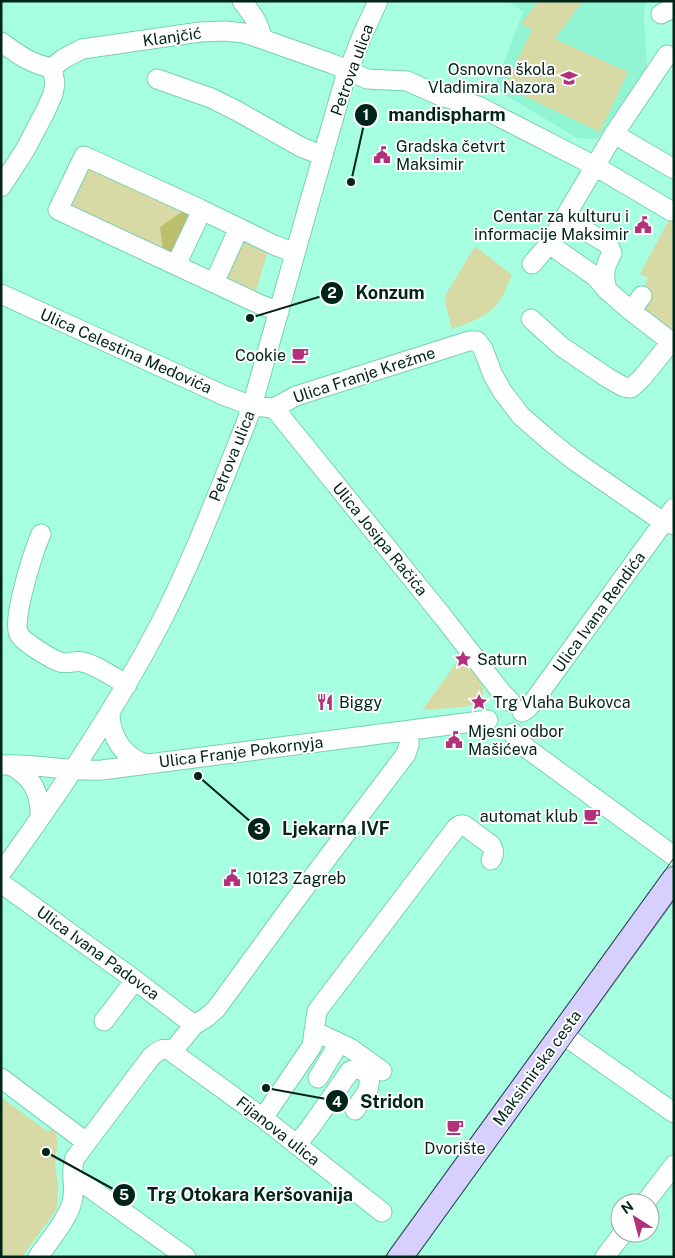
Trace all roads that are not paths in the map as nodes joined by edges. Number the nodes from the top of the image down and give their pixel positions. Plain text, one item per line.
1 (242, 1) edge
2 (378, 1) edge
3 (262, 38) junction
4 (1, 42) edge
5 (668, 55) dead end
6 (52, 68) junction
7 (349, 71) junction
8 (157, 79) dead end
9 (614, 134) junction
10 (323, 156) junction
11 (595, 166) junction
12 (674, 169) edge
13 (1, 187) edge
14 (202, 210) junction
15 (671, 211) dead end
16 (564, 218) junction
17 (239, 228) junction
18 (549, 244) junction
19 (295, 253) junction
20 (532, 264) dead end
21 (176, 265) junction
22 (214, 284) junction
23 (607, 290) junction
24 (1, 294) edge
25 (642, 296) dead end
26 (631, 311) junction
27 (279, 312) junction
28 (531, 319) dead end
29 (672, 343) edge
30 (252, 406) junction
31 (274, 408) junction
32 (670, 518) edge
33 (41, 534) dead end
34 (127, 684) junction
35 (516, 707) junction
36 (110, 713) junction
37 (488, 720) junction
38 (409, 731) junction
39 (513, 733) junction
40 (147, 764) junction
41 (6, 765) edge
42 (73, 770) junction
43 (40, 818) junction
44 (8, 848) edge
45 (674, 856) edge
46 (491, 860) dead end
47 (1, 873) edge
48 (674, 879) edge
49 (1, 884) edge
50 (135, 980) junction
51 (104, 1021) dead end
52 (194, 1024) junction
53 (314, 1031) junction
54 (562, 1034) junction
55 (339, 1042) junction
56 (172, 1052) junction
57 (374, 1070) junction
58 (1, 1078) edge
59 (318, 1078) dead end
60 (355, 1110) dead end
61 (674, 1114) edge
62 (263, 1118) junction
63 (86, 1142) junction
64 (296, 1145) junction
65 (674, 1165) edge
66 (73, 1180) junction
67 (653, 1193) edge
68 (382, 1212) dead end
69 (616, 1243) edge
70 (38, 1257) edge
71 (186, 1257) edge
72 (400, 1257) edge
73 (605, 1257) edge

1 - 3 street
2 - 7 street, Petrova ulica
3 - 6 street, Klanjčić
3 - 7 street, Klanjčić
4 - 6 street
5 - 9 street
6 - 13 street
7 - 10 street, Petrova ulica
7 - 11 street, Klanjčić
8 - 10 street
9 - 11 street
9 - 12 street
10 - 19 street, Petrova ulica
11 - 15 street, Klanjčić
11 - 16 street
14 - 17 street
14 - 21 street
14 - 21 street
16 - 18 street
16 - 23 street
17 - 19 street
17 - 22 street
18 - 20 street
18 - 23 street
19 - 27 street, Petrova ulica
21 - 22 street
22 - 27 street
23 - 26 street
24 - 30 street, Ulica Celestina Medovića
25 - 26 street
26 - 29 street
27 - 30 street, Petrova ulica
28 - 29 street
30 - 31 street, Ulica Franje Krežme
30 - 34 street, Petrova ulica
31 - 32 street, Ulica Franje Krežme
31 - 35 street, Ulica Josipa Račića
32 - 35 street, Ulica Ivana Rendića
33 - 34 street
34 - 36 street, Petrova ulica
35 - 37 street
35 - 39 street
36 - 40 street
36 - 42 street, Petrova ulica
37 - 38 street
37 - 39 street
38 - 40 street, Ulica Franje Pokornyja
38 - 52 street
39 - 45 street
40 - 42 street, Ulica Franje Pokornyja
41 - 42 street, Ulica Franje Pokornyja
41 - 43 street
42 - 43 street, Petrova ulica
43 - 44 street, Petrova ulica
44 - 47 street, Petrova ulica
46 - 53 street
48 - 54 main road, Maksimirska cesta
49 - 50 street, Ulica Ivana Padovca
50 - 51 street
50 - 52 street, Ulica Ivana Padovca
52 - 56 street
53 - 55 street
53 - 62 street
54 - 61 street
54 - 72 main road, Maksimirska cesta
55 - 57 street
55 - 59 street
56 - 62 street, Fijanova ulica
56 - 63 street
57 - 60 street
57 - 64 street
58 - 63 street
62 - 64 street, Fijanova ulica
63 - 66 street
64 - 68 street, Fijanova ulica
65 - 67 street
66 - 70 street
66 - 71 street
69 - 73 street

